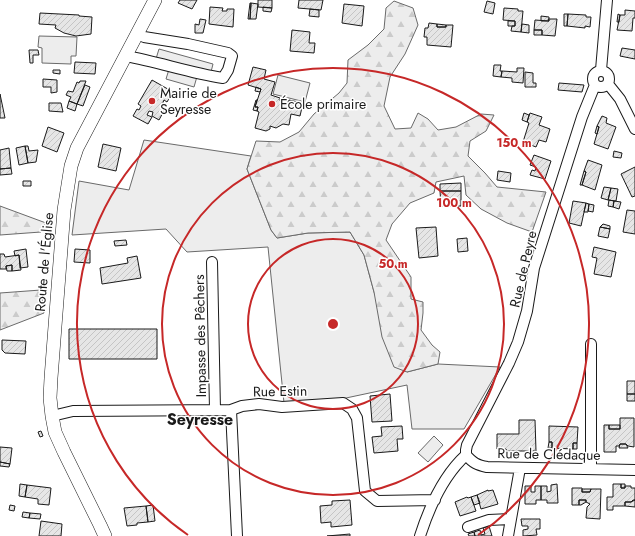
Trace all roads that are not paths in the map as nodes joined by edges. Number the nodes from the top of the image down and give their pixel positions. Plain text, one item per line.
1 (155, 0) edge
2 (607, 0) edge
3 (138, 34) junction
4 (126, 56) junction
5 (601, 70) junction
6 (608, 84) junction
7 (595, 85) junction
8 (635, 129) edge
9 (212, 262) dead end
10 (591, 344) dead end
11 (215, 410) junction
12 (231, 410) junction
13 (52, 416) junction
14 (466, 455) junction
15 (520, 468) junction
16 (591, 469) junction
17 (635, 470) edge
18 (435, 500) junction
19 (511, 520) junction
20 (468, 527) dead end
21 (104, 536) edge
22 (237, 536) edge
23 (420, 536) edge
24 (508, 536) edge

1 - 3 street, Route de l'Église
2 - 5 street, Rue de Peyre
3 - 4 street, Route de l'Église
3 - 4 street
4 - 13 street, Route de l'Église
5 - 6 street
5 - 7 street, Rue de Peyre
6 - 7 street
6 - 8 street
7 - 14 street, Rue de Peyre
9 - 11 street, Impasse des Pêchers
10 - 16 street
11 - 12 street, Rue Estin
11 - 13 street, Rue Estin
12 - 18 street, Rue Estin
12 - 22 street
13 - 21 street, Route de l'Église
14 - 15 street, Rue de Clédaque
14 - 18 street
15 - 16 street, Rue de Clédaque
15 - 19 street
16 - 17 street, Rue de Clédaque
18 - 23 street
19 - 20 street
19 - 24 street

